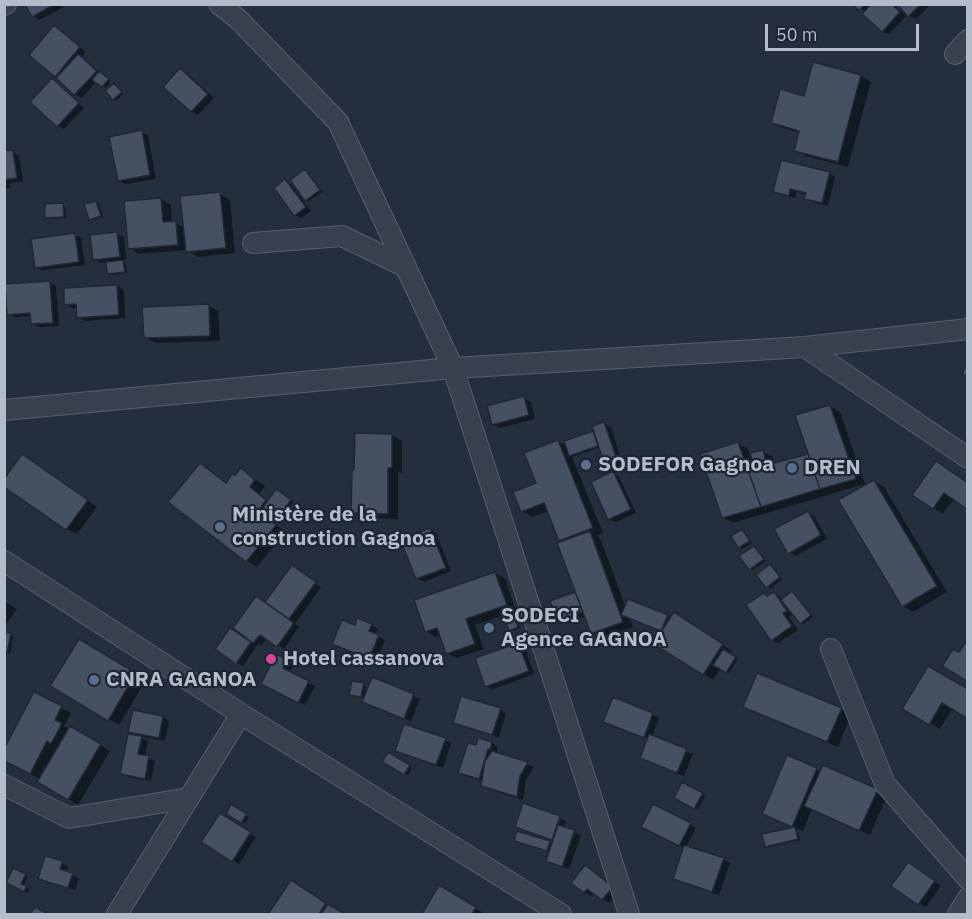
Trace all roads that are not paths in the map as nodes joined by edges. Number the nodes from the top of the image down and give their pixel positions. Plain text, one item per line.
1 (219, 4) edge
2 (253, 243) dead end
3 (406, 267) junction
4 (968, 329) edge
5 (805, 347) junction
6 (453, 368) junction
7 (4, 410) edge
8 (968, 458) edge
9 (4, 561) edge
10 (831, 649) dead end
11 (241, 714) junction
12 (4, 785) edge
13 (189, 798) junction
14 (968, 879) edge
15 (968, 898) edge
16 (117, 915) edge
17 (561, 915) edge
18 (629, 915) edge
19 (958, 915) edge

1 - 3 street
2 - 3 street
3 - 6 street
4 - 5 street
5 - 6 street
5 - 8 street
6 - 7 street
6 - 18 street
9 - 11 street
10 - 14 street
11 - 13 street
11 - 17 street
12 - 13 street
13 - 16 street
15 - 19 street

